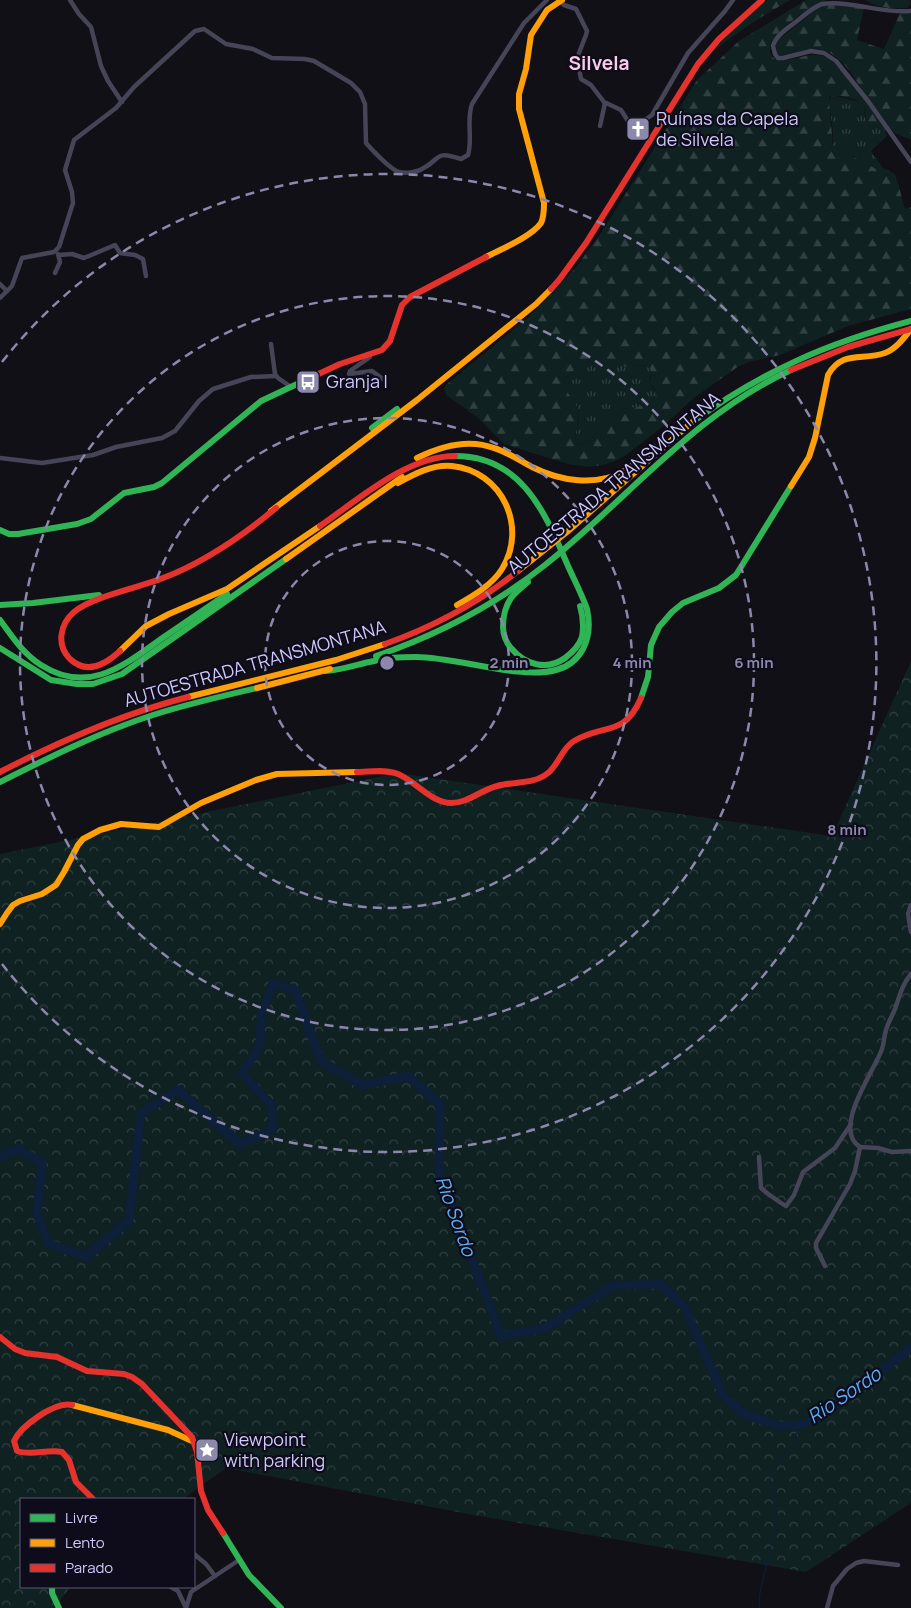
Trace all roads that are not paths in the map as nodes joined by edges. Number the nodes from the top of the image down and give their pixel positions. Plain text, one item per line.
1 (70, 0) edge
2 (547, 0) edge
3 (561, 0) edge
4 (733, 0) edge
5 (752, 0) edge
6 (762, 0) edge
7 (911, 11) edge
8 (122, 102) junction
9 (605, 103) junction
10 (600, 126) dead end
11 (911, 162) edge
12 (58, 253) junction
13 (55, 273) dead end
14 (146, 276) dead end
15 (0, 284) edge
16 (7, 291) junction
17 (0, 298) edge
18 (911, 320) edge
19 (911, 329) edge
20 (271, 344) dead end
21 (376, 353) junction
22 (276, 376) junction
23 (383, 379) dead end
24 (291, 387) junction
25 (674, 436) junction
26 (0, 458) edge
27 (387, 479) junction
28 (387, 488) junction
29 (276, 508) junction
30 (548, 526) junction
31 (0, 530) edge
32 (322, 530) junction
33 (545, 564) junction
34 (257, 570) junction
35 (568, 571) junction
36 (0, 600) edge
37 (0, 605) edge
38 (0, 620) edge
39 (5, 632) edge
40 (399, 639) junction
41 (0, 648) edge
42 (326, 671) junction
43 (58, 680) junction
44 (0, 772) edge
45 (0, 782) edge
46 (911, 905) edge
47 (0, 924) edge
48 (911, 932) edge
49 (911, 974) edge
50 (851, 1124) junction
51 (860, 1147) junction
52 (911, 1151) edge
53 (759, 1157) dead end
54 (825, 1266) dead end
55 (0, 1337) edge
56 (173, 1416) junction
57 (160, 1427) junction
58 (194, 1442) junction
59 (92, 1498) edge
60 (195, 1555) edge
61 (239, 1560) junction
62 (898, 1565) dead end
63 (216, 1576) junction
64 (52, 1588) edge
65 (172, 1588) edge
66 (59, 1608) edge
67 (186, 1608) edge
68 (281, 1608) edge
69 (827, 1608) edge

1 - 8 street
2 - 8 street
3 - 9 street
3 - 21 main road
4 - 9 street
5 - 36 main road
6 - 29 main road
7 - 11 street
8 - 12 street
9 - 10 street
12 - 13 street
12 - 14 street
12 - 16 street
15 - 16 street
16 - 17 street
18 - 25 main road, AUTOESTRADA TRANSMONTANA
19 - 33 main road, AUTOESTRADA TRANSMONTANA
19 - 47 main road
20 - 22 street
21 - 23 street
21 - 24 main road
22 - 24 street
22 - 26 street
24 - 31 main road
25 - 27 main road
25 - 40 main road, AUTOESTRADA TRANSMONTANA
27 - 30 main road
27 - 32 main road
28 - 30 main road
28 - 32 main road
28 - 40 main road
29 - 34 main road
29 - 37 main road
30 - 35 main road
32 - 34 main road
32 - 43 main road
33 - 35 main road
33 - 42 main road, AUTOESTRADA TRANSMONTANA
34 - 39 main road
35 - 42 main road
38 - 39 main road
39 - 43 main road
40 - 44 main road, AUTOESTRADA TRANSMONTANA
41 - 43 main road
42 - 45 main road, AUTOESTRADA TRANSMONTANA
46 - 48 street
49 - 50 street
50 - 51 street
50 - 53 street
51 - 52 street
51 - 54 street
55 - 56 main road
56 - 57 main road
56 - 58 main road
57 - 58 main road
57 - 59 main road
58 - 61 main road
60 - 63 street
61 - 63 street
61 - 68 main road
62 - 69 street
63 - 67 street
64 - 66 main road
65 - 67 street

